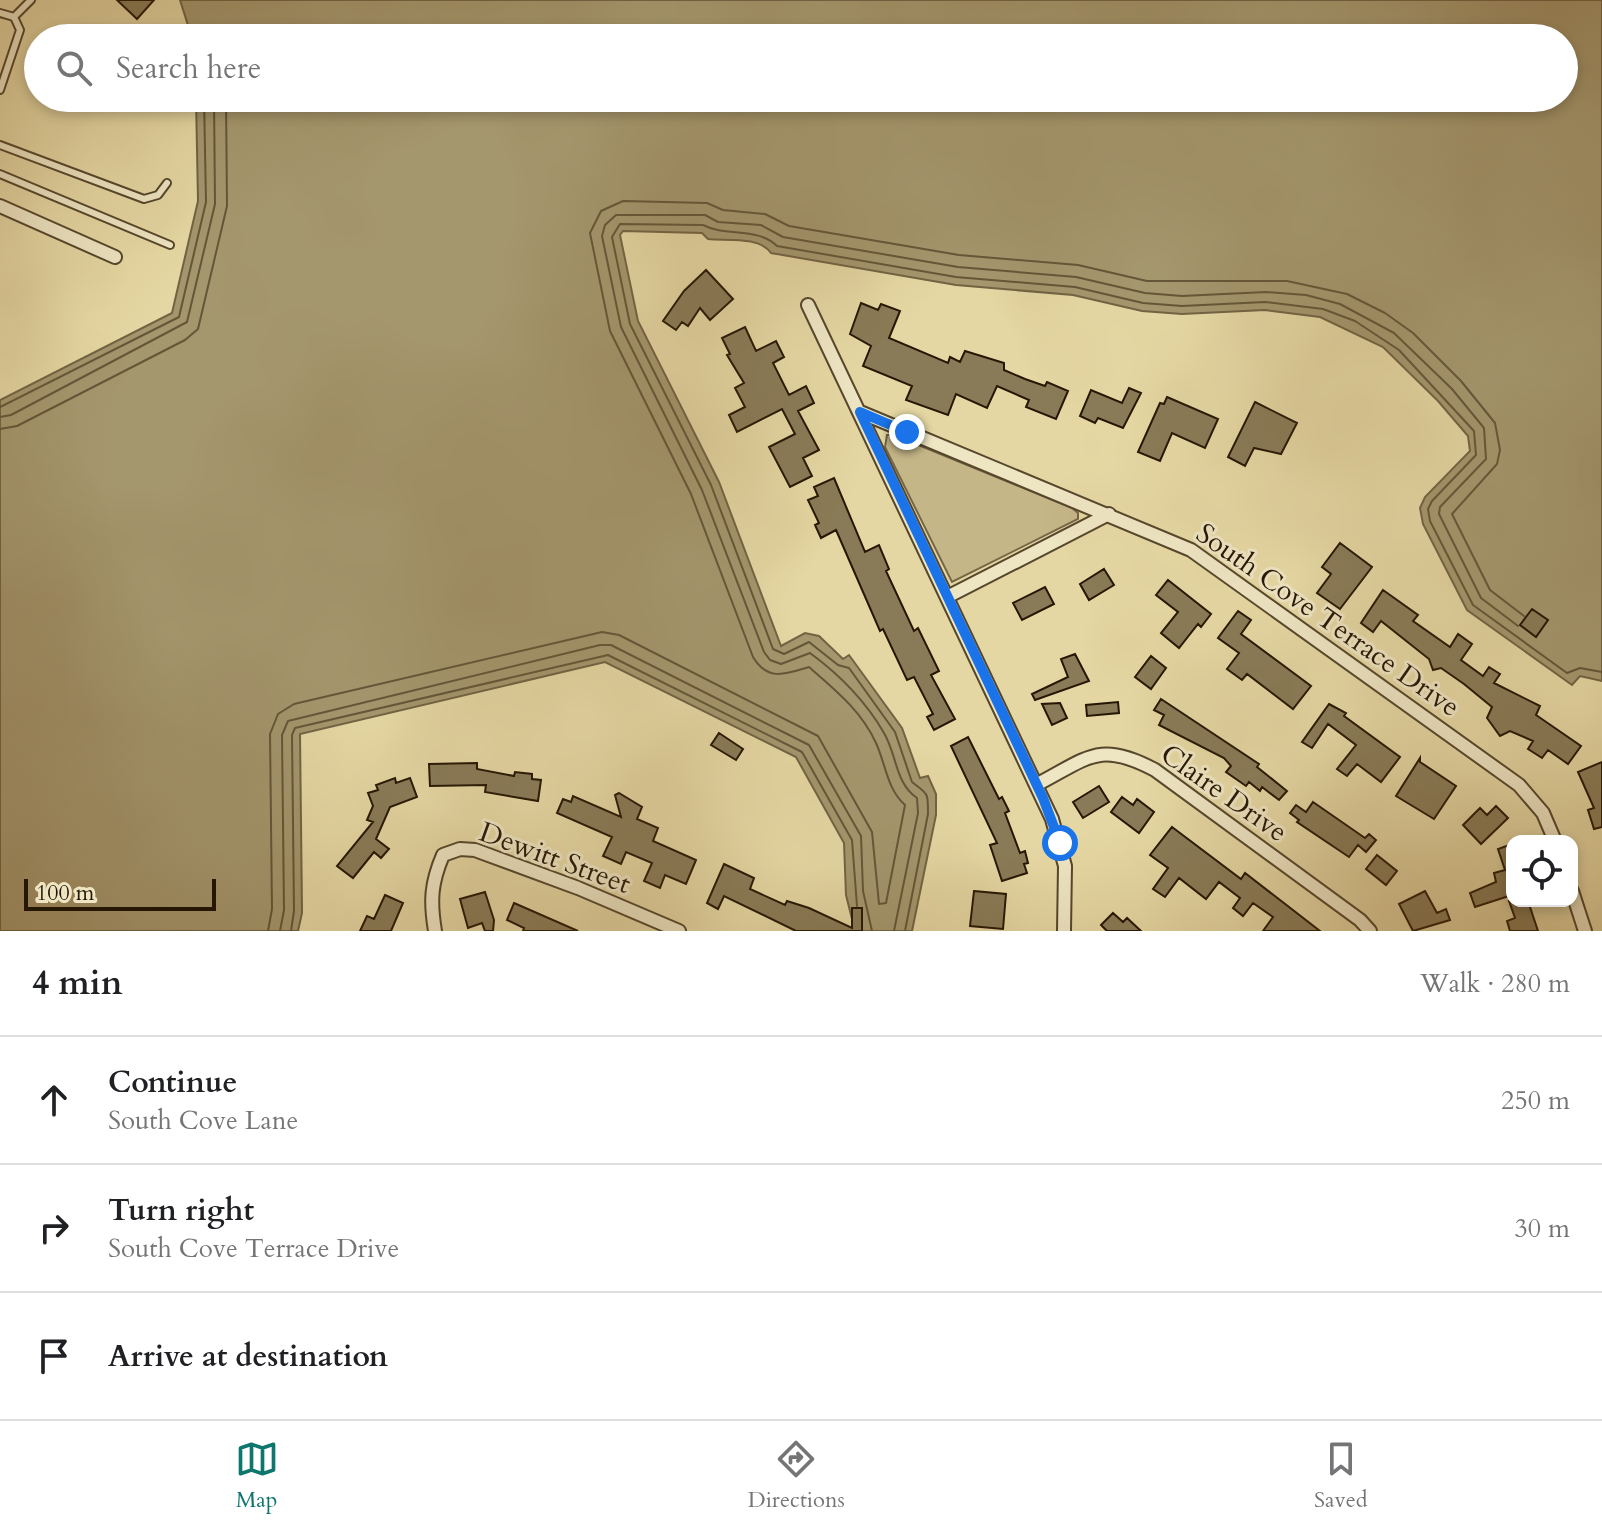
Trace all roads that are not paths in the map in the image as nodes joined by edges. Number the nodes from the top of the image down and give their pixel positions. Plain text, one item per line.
1 (31, 0) edge
2 (0, 13) edge
3 (14, 17) junction
4 (0, 90) edge
5 (0, 145) edge
6 (0, 174) edge
7 (167, 183) dead end
8 (0, 206) edge
9 (170, 245) dead end
10 (115, 257) dead end
11 (808, 305) dead end
12 (860, 412) junction
13 (1109, 514) junction
14 (947, 597) junction
15 (1036, 785) junction
16 (1552, 835) edge
17 (1577, 907) edge
18 (435, 931) edge
19 (679, 931) edge
20 (1064, 931) edge
21 (1370, 931) edge
22 (1585, 931) edge

1 - 3 lane
2 - 3 lane
3 - 4 lane
5 - 7 lane
6 - 9 lane
8 - 10 street
11 - 12 street
12 - 13 street, South Cove Terrace Drive
12 - 14 street
13 - 14 street
13 - 16 street, South Cove Terrace Drive
14 - 15 street
15 - 20 street
15 - 21 street, Claire Drive
17 - 22 street
18 - 19 street, Dewitt Street

